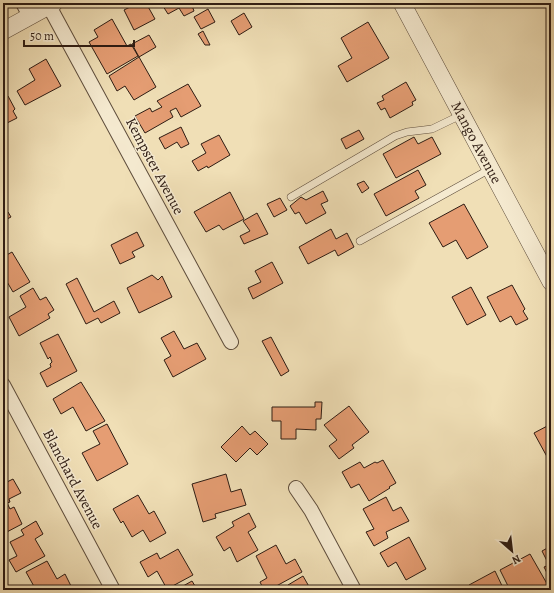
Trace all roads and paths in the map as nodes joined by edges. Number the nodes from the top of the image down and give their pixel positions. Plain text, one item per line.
1 (402, 3) edge
2 (52, 4) edge
3 (27, 10) edge
4 (3, 31) edge
5 (461, 115) junction
6 (490, 169) junction
7 (290, 197) dead end
8 (360, 241) dead end
9 (551, 282) edge
10 (231, 342) dead end
11 (3, 385) edge
12 (296, 488) dead end
13 (113, 590) edge
14 (354, 590) edge

1 - 5 street, Mango Avenue
2 - 3 street
2 - 10 street, Kempster Avenue
3 - 4 street
5 - 6 street, Mango Avenue
5 - 7 lane
6 - 8 lane
6 - 9 street, Mango Avenue
11 - 13 street, Blanchard Avenue
12 - 14 street

